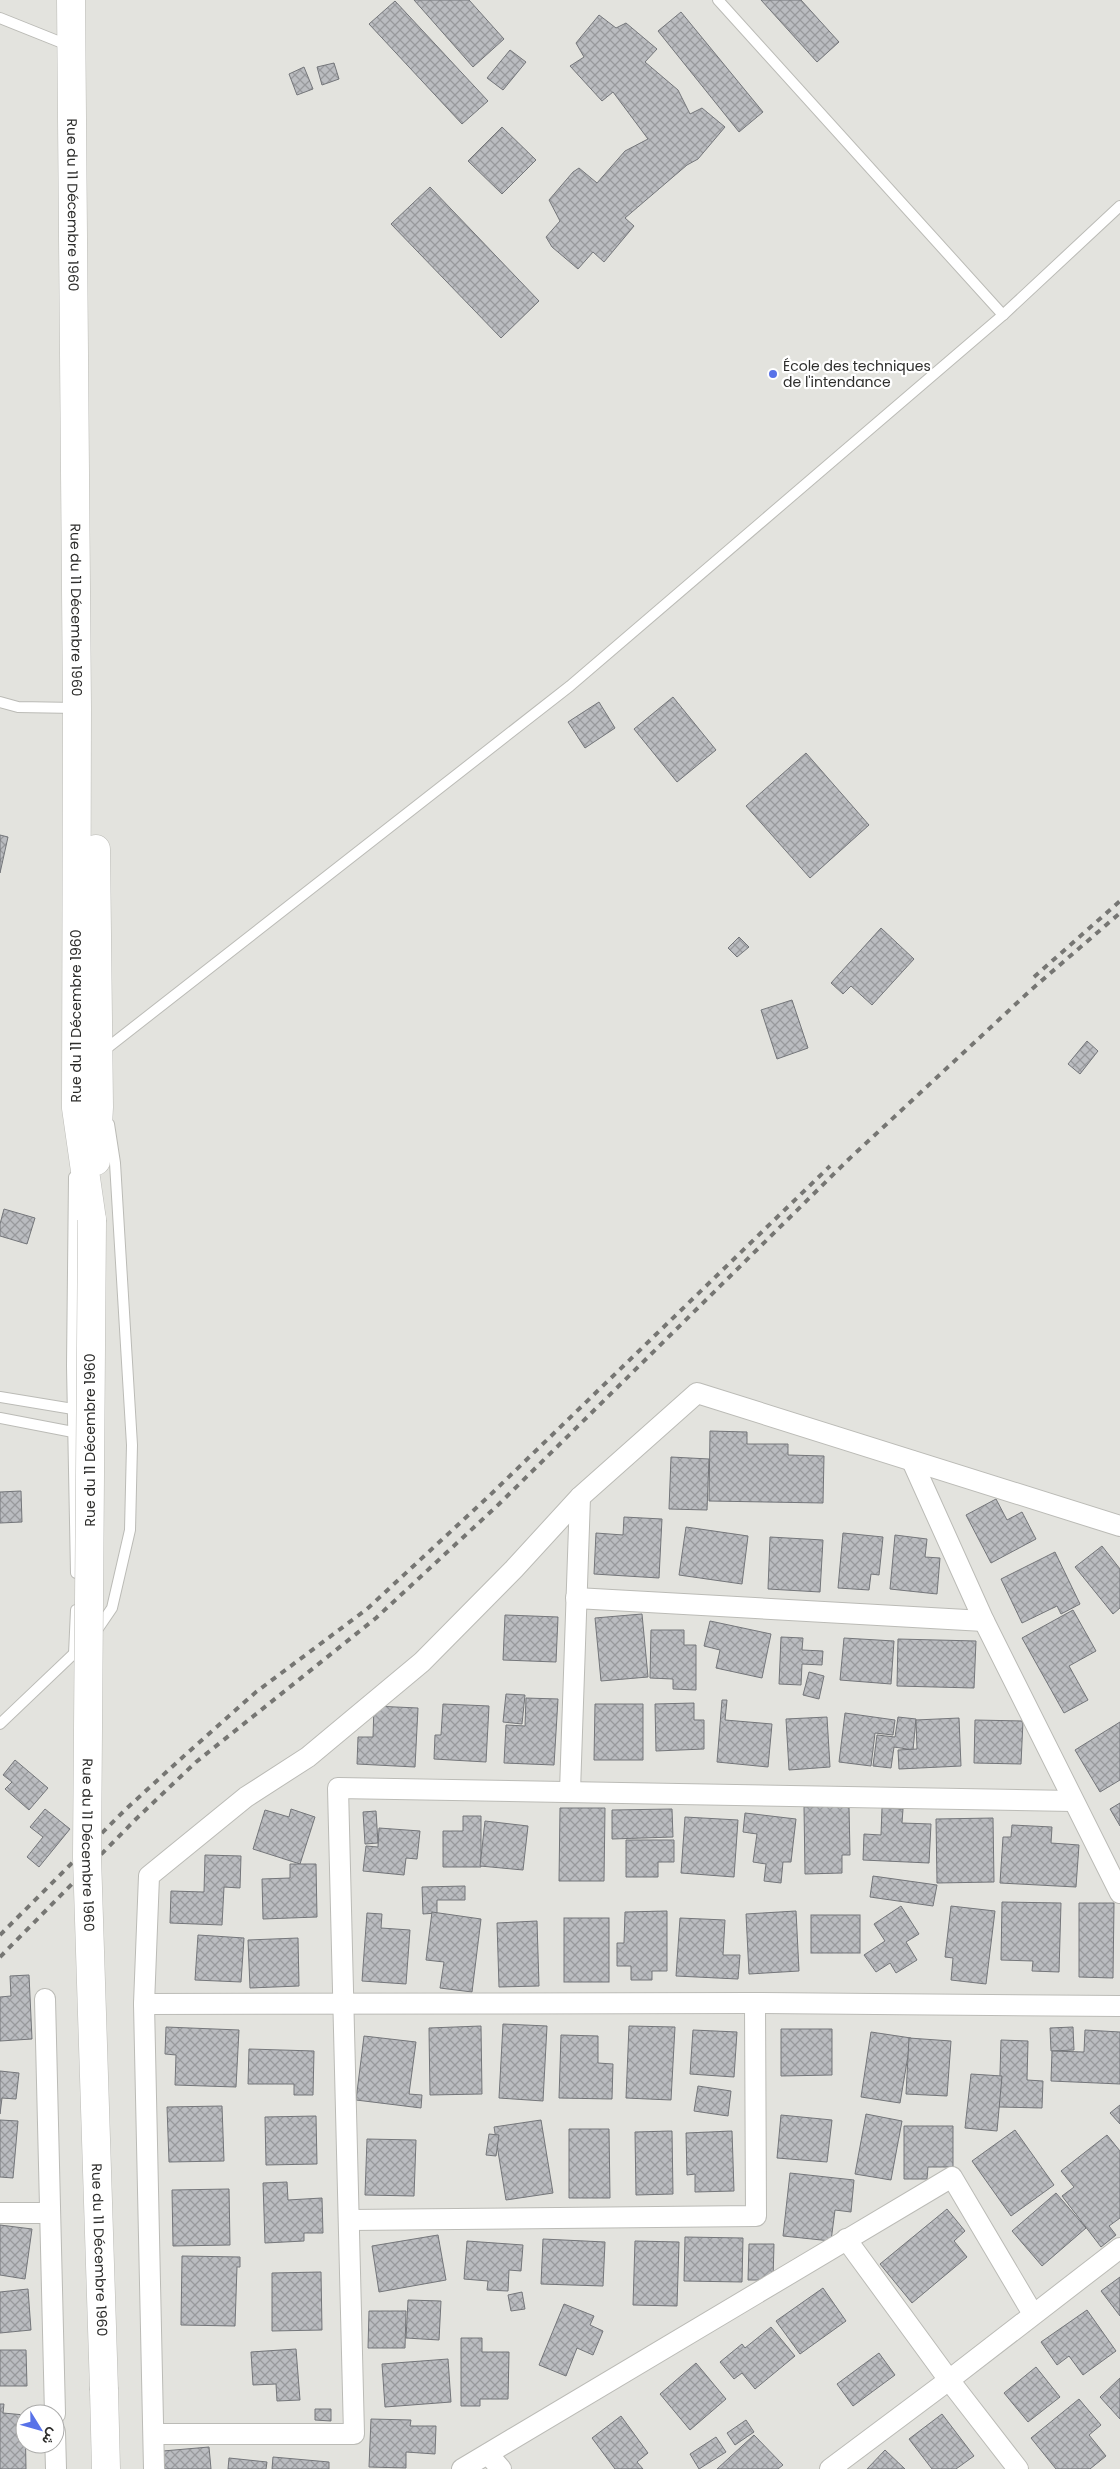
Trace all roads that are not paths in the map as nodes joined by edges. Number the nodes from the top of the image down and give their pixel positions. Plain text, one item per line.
1 (71, 0) edge
2 (87, 0) edge
3 (718, 0) edge
4 (0, 18) edge
5 (71, 47) junction
6 (1120, 206) edge
7 (1003, 314) junction
8 (0, 702) edge
9 (77, 708) junction
10 (98, 1055) junction
11 (76, 1108) junction
12 (92, 1220) junction
13 (0, 1397) edge
14 (73, 1409) junction
15 (0, 1418) edge
16 (73, 1432) junction
17 (912, 1460) junction
18 (580, 1497) junction
19 (1120, 1526) edge
20 (576, 1598) junction
21 (984, 1621) junction
22 (74, 1654) junction
23 (0, 1724) edge
24 (570, 1791) junction
25 (1073, 1801) junction
26 (1120, 1893) edge
27 (44, 1999) dead end
28 (755, 2003) junction
29 (144, 2004) junction
30 (343, 2005) junction
31 (1120, 2006) edge
32 (0, 2213) edge
33 (50, 2213) junction
34 (350, 2220) junction
35 (846, 2239) junction
36 (1120, 2248) edge
37 (1033, 2314) junction
38 (949, 2380) junction
39 (55, 2404) edge
40 (154, 2434) junction
41 (56, 2454) edge
42 (494, 2461) edge
43 (56, 2469) edge
44 (106, 2469) edge
45 (154, 2469) edge
46 (462, 2469) edge
47 (830, 2469) edge
48 (1018, 2469) edge

1 - 5 main road, Rue du 11 Décembre 1960
2 - 10 main road, Rue du 11 Décembre 1960
3 - 7 lane
4 - 5 lane
5 - 9 main road, Rue du 11 Décembre 1960
6 - 7 lane
7 - 10 lane
8 - 9 lane
9 - 11 main road, Rue du 11 Décembre 1960
10 - 12 main road, Rue du 11 Décembre 1960
10 - 22 lane
11 - 12 main road, Rue du 11 Décembre 1960
11 - 14 lane
12 - 44 main road, Rue du 11 Décembre 1960, bridge
13 - 14 lane
14 - 16 lane
15 - 16 lane
16 - 22 lane
17 - 18 street
17 - 19 street
17 - 21 street
18 - 20 street
18 - 29 street
20 - 21 street
20 - 24 street
21 - 25 street
22 - 23 lane
24 - 25 street
24 - 30 street
25 - 26 street
27 - 33 street
28 - 30 street
28 - 31 street
28 - 34 street
29 - 30 street
29 - 40 street
30 - 34 street
32 - 33 street
33 - 39 street
34 - 40 street
35 - 37 street
35 - 38 street
35 - 42 street
36 - 37 street
37 - 38 street
38 - 47 street
38 - 48 street
40 - 45 street
41 - 43 street
42 - 46 street

